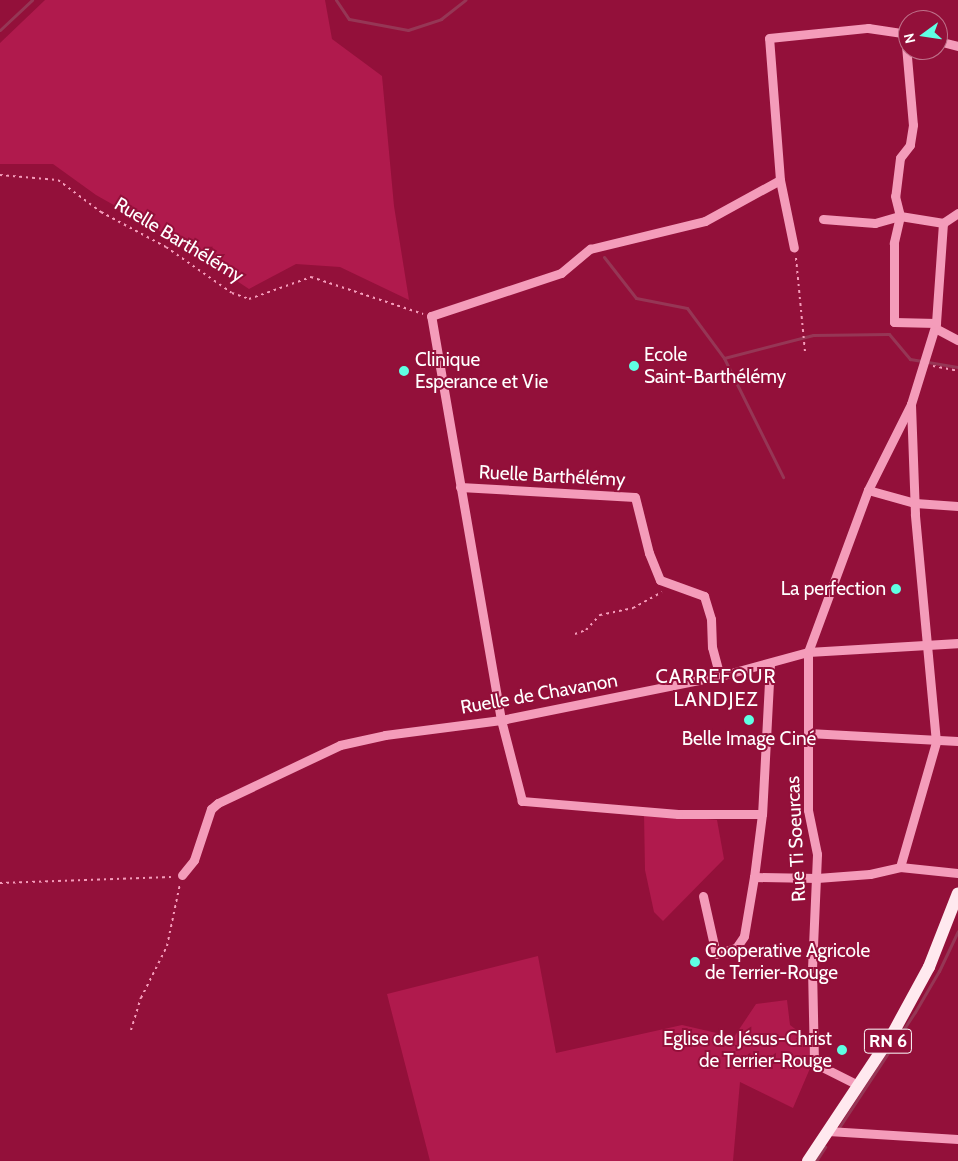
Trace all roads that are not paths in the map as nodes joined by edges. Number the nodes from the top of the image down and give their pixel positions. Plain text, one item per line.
1 (898, 33) edge
2 (908, 60) edge
3 (780, 180) junction
4 (958, 213) edge
5 (900, 216) junction
6 (823, 219) dead end
7 (943, 223) junction
8 (794, 248) road end
9 (936, 322) junction
10 (958, 340) edge
11 (911, 404) junction
12 (460, 487) junction
13 (868, 490) junction
14 (915, 503) junction
15 (958, 506) edge
16 (926, 642) junction
17 (958, 643) edge
18 (808, 652) junction
19 (770, 663) junction
20 (720, 676) junction
21 (501, 720) junction
22 (808, 733) junction
23 (958, 741) edge
24 (936, 742) junction
25 (762, 814) junction
26 (900, 867) junction
27 (958, 873) edge
28 (182, 875) road end
29 (754, 877) junction
30 (817, 878) junction
31 (958, 893) edge
32 (703, 896) dead end
33 (955, 913) edge
34 (858, 1085) junction
35 (828, 1130) junction
36 (958, 1139) edge
37 (808, 1161) edge

1 - 3 street
2 - 5 street
3 - 8 street
3 - 12 street
4 - 7 street
5 - 6 street
5 - 7 street
5 - 9 street
7 - 9 street
9 - 10 street
9 - 11 street
11 - 13 street, Rue Ti Soeurcas
11 - 14 street
12 - 20 street, Ruelle Barthélémy
12 - 21 street
13 - 14 street
13 - 18 street, Rue Ti Soeurcas
14 - 15 street
14 - 16 street
16 - 17 street, Ruelle de Chavanon
16 - 18 street, Ruelle de Chavanon
16 - 24 street
18 - 19 street, Ruelle de Chavanon
18 - 22 street, Rue Ti Soeurcas
19 - 20 street, Ruelle de Chavanon
19 - 25 street
20 - 21 street, Ruelle de Chavanon
21 - 25 street
21 - 28 street, Ruelle de Chavanon
22 - 24 street
22 - 30 street, Rue Ti Soeurcas
23 - 24 street
24 - 26 street
25 - 29 street
26 - 27 street
26 - 30 street
29 - 30 street
29 - 32 street
30 - 34 street, Rue Ti Soeurcas
31 - 33 main road, RN 6
33 - 34 main road, RN 6
34 - 35 main road, RN 6
35 - 36 street
35 - 37 main road, RN 6

